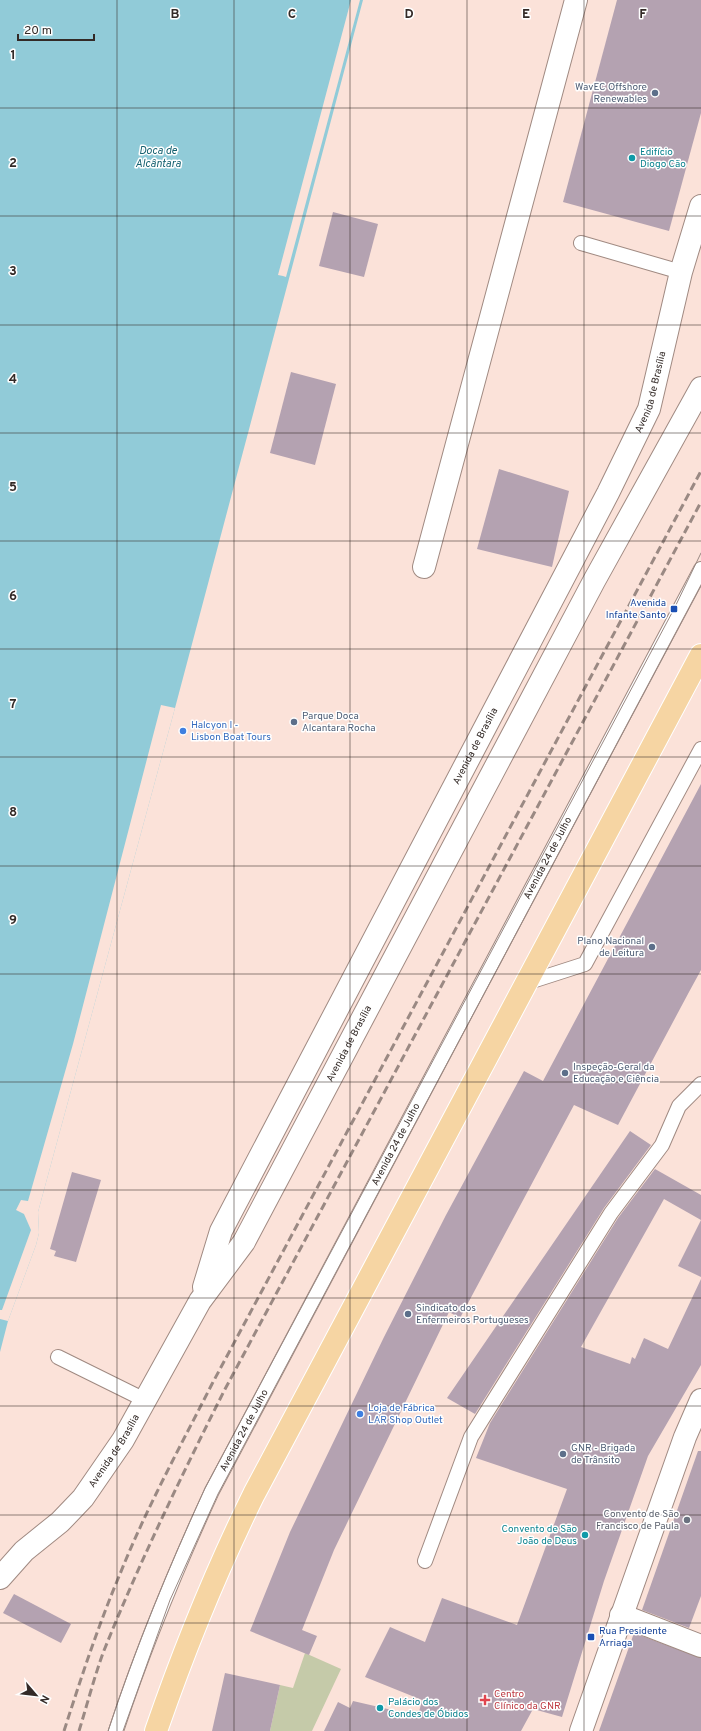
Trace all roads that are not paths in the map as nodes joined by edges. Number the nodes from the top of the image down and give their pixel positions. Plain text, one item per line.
1 (576, 0) edge
2 (700, 213) edge
3 (581, 243) dead end
4 (681, 272) junction
5 (701, 388) edge
6 (424, 567) dead end
7 (569, 567) junction
8 (701, 569) edge
9 (594, 581) junction
10 (701, 655) edge
11 (701, 749) edge
12 (380, 926) junction
13 (404, 938) junction
14 (526, 983) junction
15 (701, 1084) edge
16 (270, 1136) junction
17 (293, 1149) junction
18 (200, 1301) junction
19 (58, 1357) dead end
20 (145, 1400) junction
21 (701, 1400) edge
22 (425, 1561) dead end
23 (0, 1578) edge
24 (622, 1615) junction
25 (701, 1646) edge
26 (116, 1731) edge
27 (156, 1731) edge
28 (581, 1731) edge

1 - 6 street
2 - 4 street, Avenida de Brasília
3 - 4 lane
4 - 7 street, Avenida de Brasília
5 - 9 street, Avenida de Brasília
7 - 9 street
7 - 12 street, Avenida de Brasília
8 - 26 lane, Avenida 24 de Julho
9 - 13 street, Avenida de Brasília
10 - 14 main road
11 - 14 lane
12 - 13 street
12 - 16 street, Avenida de Brasília
13 - 17 street, Avenida de Brasília
14 - 27 main road
15 - 22 lane
16 - 17 street
16 - 18 street, Avenida de Brasília
17 - 18 street, Avenida de Brasília
18 - 20 street, Avenida de Brasília
19 - 20 lane
20 - 23 street, Avenida de Brasília
21 - 24 street
24 - 25 street
24 - 28 street

